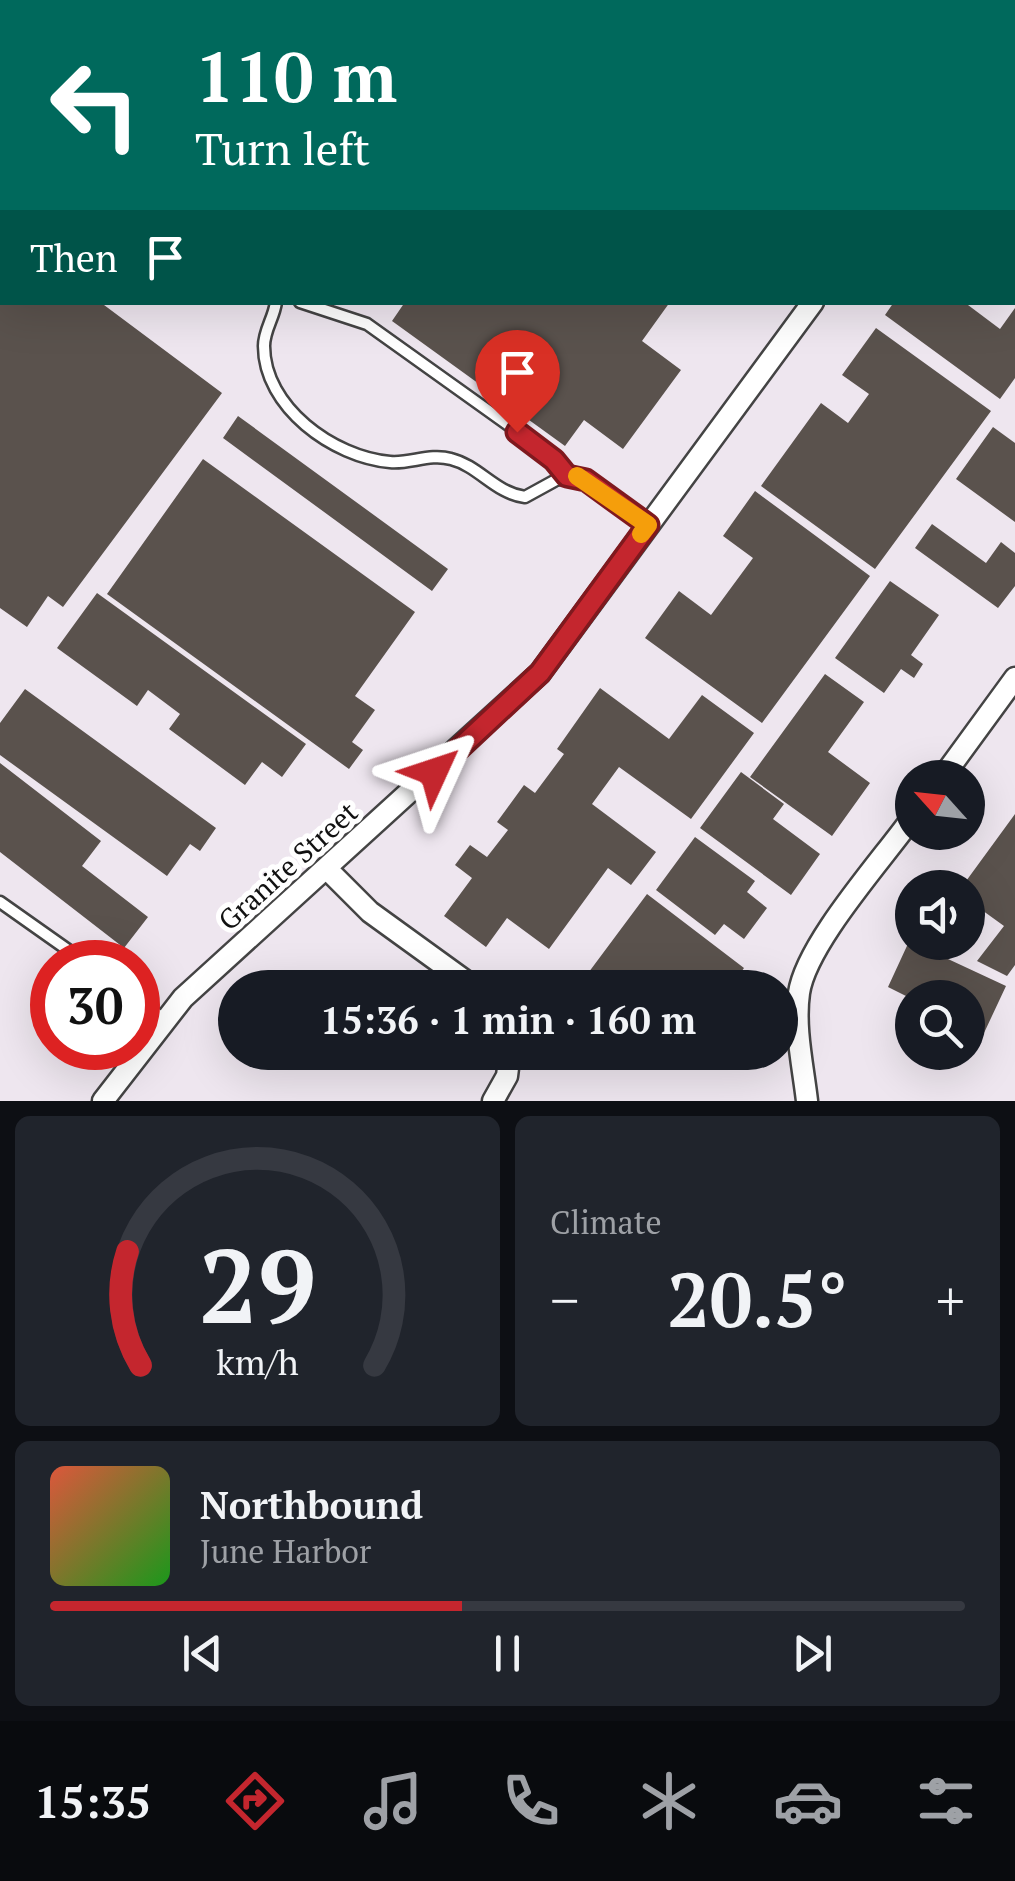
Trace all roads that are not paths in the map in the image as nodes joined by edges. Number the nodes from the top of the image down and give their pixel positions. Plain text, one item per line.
1 (275, 305) edge
2 (309, 305) edge
3 (811, 305) edge
4 (567, 476) junction
5 (648, 525) junction
6 (1015, 678) edge
7 (955, 760) edge
8 (895, 841) edge
9 (326, 868) junction
10 (0, 902) edge
11 (53, 940) edge
12 (450, 970) edge
13 (160, 1016) edge
14 (164, 1019) junction
15 (508, 1070) edge
16 (103, 1101) edge
17 (493, 1101) edge
18 (807, 1101) edge

1 - 4 lane
2 - 4 lane
3 - 5 street, Granite Street
4 - 5 lane
5 - 9 street, Granite Street
6 - 7 street
8 - 18 street
9 - 12 street
9 - 14 street, Granite Street
10 - 11 lane
13 - 14 lane
14 - 16 street, Granite Street
15 - 17 street

